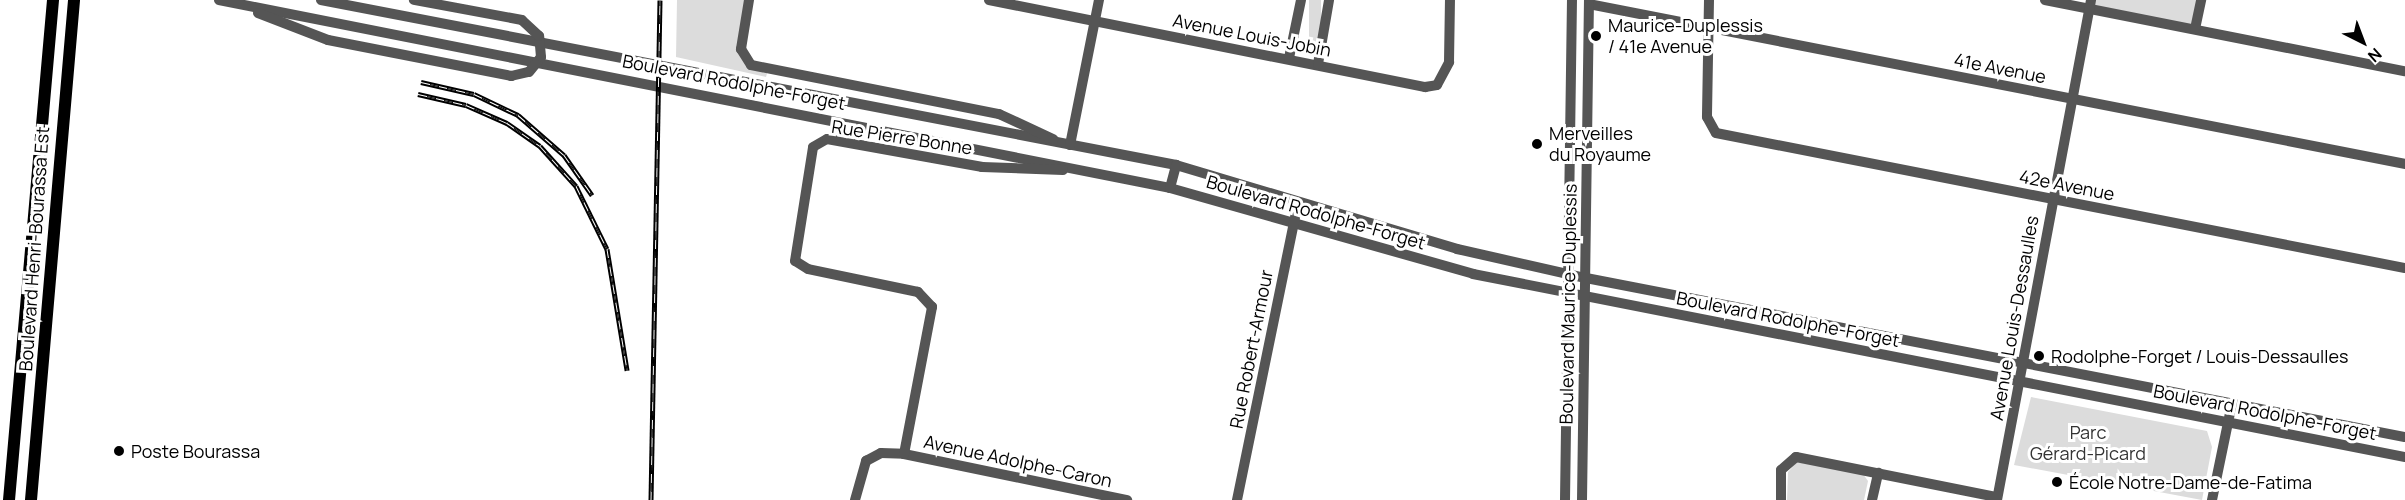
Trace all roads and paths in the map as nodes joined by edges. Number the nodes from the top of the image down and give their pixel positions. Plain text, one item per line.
1 (52, 0) edge
2 (74, 0) edge
3 (219, 0) edge
4 (321, 0) edge
5 (414, 0) edge
6 (749, 0) edge
7 (989, 0) edge
8 (1099, 0) edge
9 (1301, 0) edge
10 (1329, 0) edge
11 (1450, 0) edge
12 (1571, 0) edge
13 (1709, 0) edge
14 (2045, 0) edge
15 (2201, 0) edge
16 (1589, 2) edge
17 (236, 3) junction
18 (2090, 4) edge
19 (1095, 21) junction
20 (1708, 27) junction
21 (2195, 30) junction
22 (1289, 58) junction
23 (1317, 64) junction
24 (2405, 71) edge
25 (2070, 99) junction
26 (1066, 144) junction
27 (1176, 165) junction
28 (2405, 165) edge
29 (1090, 171) junction
30 (1170, 188) junction
31 (2052, 199) junction
32 (1298, 204) junction
33 (1293, 224) junction
34 (2405, 268) edge
35 (1568, 273) junction
36 (1586, 278) junction
37 (1568, 292) junction
38 (1586, 297) junction
39 (2021, 363) junction
40 (2019, 381) junction
41 (2232, 404) junction
42 (2228, 422) junction
43 (2405, 437) edge
44 (903, 454) junction
45 (2405, 457) edge
46 (1878, 473) junction
47 (1997, 499) edge
48 (9, 500) edge
49 (31, 500) edge
50 (855, 500) edge
51 (1127, 500) edge
52 (1237, 500) edge
53 (1565, 500) edge
54 (1582, 500) edge
55 (1781, 500) edge
56 (1872, 500) edge
57 (2212, 500) edge

1 - 48 main road, Boulevard Henri-Bourassa Est
2 - 49 main road, Boulevard Henri-Bourassa Est
3 - 17 street, Boulevard Rodolphe-Forget
4 - 26 street, Boulevard Rodolphe-Forget
5 - 17 street, Boulevard Rodolphe-Forget
6 - 26 street, Boulevard Rodolphe-Forget
7 - 19 street, Avenue Louis-Jobin
8 - 19 street
9 - 22 street
10 - 23 street
11 - 23 street, Avenue Louis-Jobin
12 - 35 street, Boulevard Maurice-Duplessis
13 - 20 street
14 - 18 street
15 - 21 street
16 - 20 street, 41e Avenue
16 - 36 street, Boulevard Maurice-Duplessis
17 - 29 street, Boulevard Rodolphe-Forget
18 - 21 street
18 - 25 street, Avenue Louis-Dessaulles
19 - 22 street, Avenue Louis-Jobin
19 - 26 street
20 - 25 street, 41e Avenue
20 - 31 street, 42e Avenue
21 - 24 street
22 - 23 street, Avenue Louis-Jobin
25 - 28 street, 41e Avenue
25 - 31 street, Avenue Louis-Dessaulles
26 - 27 street, Boulevard Rodolphe-Forget
27 - 30 street
27 - 32 street, Boulevard Rodolphe-Forget
29 - 30 street, Boulevard Rodolphe-Forget
29 - 44 street, Rue Pierre Bonne
30 - 33 street, Boulevard Rodolphe-Forget
31 - 34 street, 42e Avenue
31 - 39 street, Avenue Louis-Dessaulles
32 - 33 street, Rue Robert-Armour
32 - 35 street, Boulevard Rodolphe-Forget
33 - 37 street, Boulevard Rodolphe-Forget
33 - 52 street, Rue Robert-Armour
35 - 36 street, Boulevard Rodolphe-Forget
35 - 37 street, Boulevard Maurice-Duplessis
36 - 38 street, Boulevard Maurice-Duplessis
36 - 39 street, Boulevard Rodolphe-Forget
37 - 38 street, Boulevard Rodolphe-Forget
37 - 53 street, Boulevard Maurice-Duplessis
38 - 40 street, Boulevard Rodolphe-Forget
38 - 54 street, Boulevard Maurice-Duplessis
39 - 40 street, Avenue Louis-Dessaulles
39 - 41 street, Boulevard Rodolphe-Forget
40 - 42 street, Boulevard Rodolphe-Forget
40 - 47 street, Avenue Louis-Dessaulles
41 - 42 street
41 - 43 street, Boulevard Rodolphe-Forget
42 - 45 street, Boulevard Rodolphe-Forget
42 - 57 street
44 - 50 street
44 - 51 street, Avenue Adolphe-Caron
46 - 47 street
46 - 55 street
46 - 56 street

